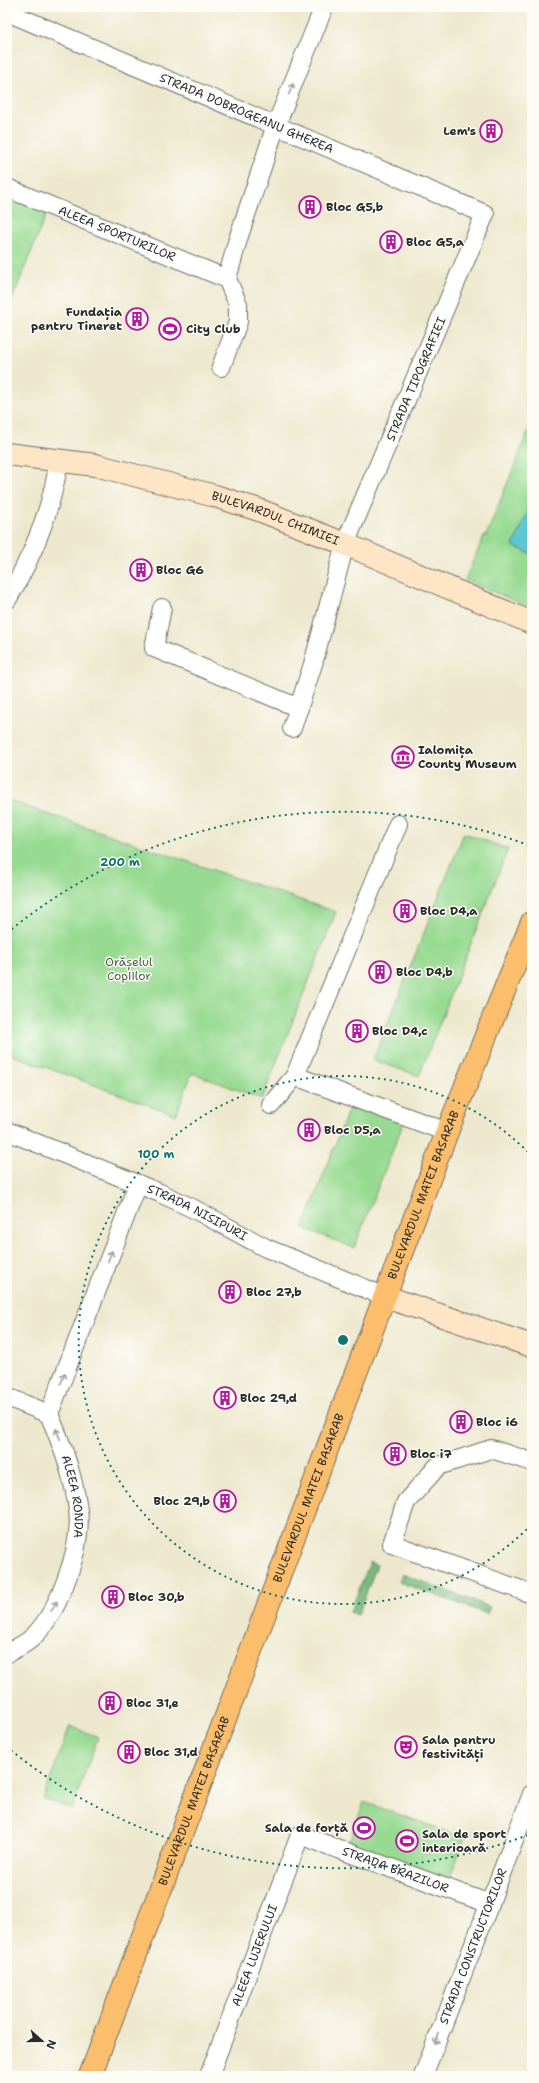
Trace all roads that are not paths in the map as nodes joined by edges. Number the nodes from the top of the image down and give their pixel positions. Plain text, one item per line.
1 (324, 7) edge
2 (7, 12) edge
3 (276, 125) junction
4 (7, 188) edge
5 (485, 214) joint
6 (227, 279) junction
7 (221, 367) dead end
8 (7, 454) edge
9 (59, 459) junction
10 (346, 544) junction
11 (7, 600) edge
12 (162, 608) dead end
13 (532, 623) edge
14 (299, 708) junction
15 (292, 728) dead end
16 (398, 824) dead end
17 (532, 922) edge
18 (295, 1076) junction
19 (271, 1105) dead end
20 (7, 1131) edge
21 (447, 1132) junction
22 (138, 1184) junction
23 (386, 1298) junction
24 (532, 1346) edge
25 (7, 1397) edge
26 (49, 1414) junction
27 (532, 1462) edge
28 (532, 1594) edge
29 (7, 1654) edge
30 (532, 1794) edge
31 (300, 1835) joint
32 (490, 1904) junction
33 (90, 2076) edge
34 (210, 2076) edge
35 (423, 2076) edge

3 -> 1 street
2 - 3 street, STRADA DOBROGEANU GHEREA
3 - 5 street, STRADA DOBROGEANU GHEREA
3 - 6 street
4 - 6 street, ALEEA SPORTURILOR
5 - 10 street, STRADA TIPOGRAFIEI
6 - 7 street
8 - 9 street, BULEVARDUL CHIMIEI
9 - 10 street, BULEVARDUL CHIMIEI
9 - 11 street
10 - 13 street, BULEVARDUL CHIMIEI
10 - 14 street, STRADA TIPOGRAFIEI
12 - 14 street
14 - 15 street, STRADA TIPOGRAFIEI
16 - 18 street
17 - 21 main road, BULEVARDUL MATEI BASARAB
18 - 19 street
18 - 21 street
20 - 22 street, STRADA NISIPURI
21 - 23 main road, BULEVARDUL MATEI BASARAB
22 - 23 street, STRADA NISIPURI
26 -> 22 street
23 - 24 street
23 - 33 main road, BULEVARDUL MATEI BASARAB
25 - 26 street
29 -> 26 street, ALEEA RONDA
27 - 28 street
30 - 32 street, STRADA CONSTRUCTORILOR
31 - 32 street, STRADA BRAZILOR
31 - 34 street, ALEEA LUJERULUI
32 -> 35 street, STRADA CONSTRUCTORILOR

